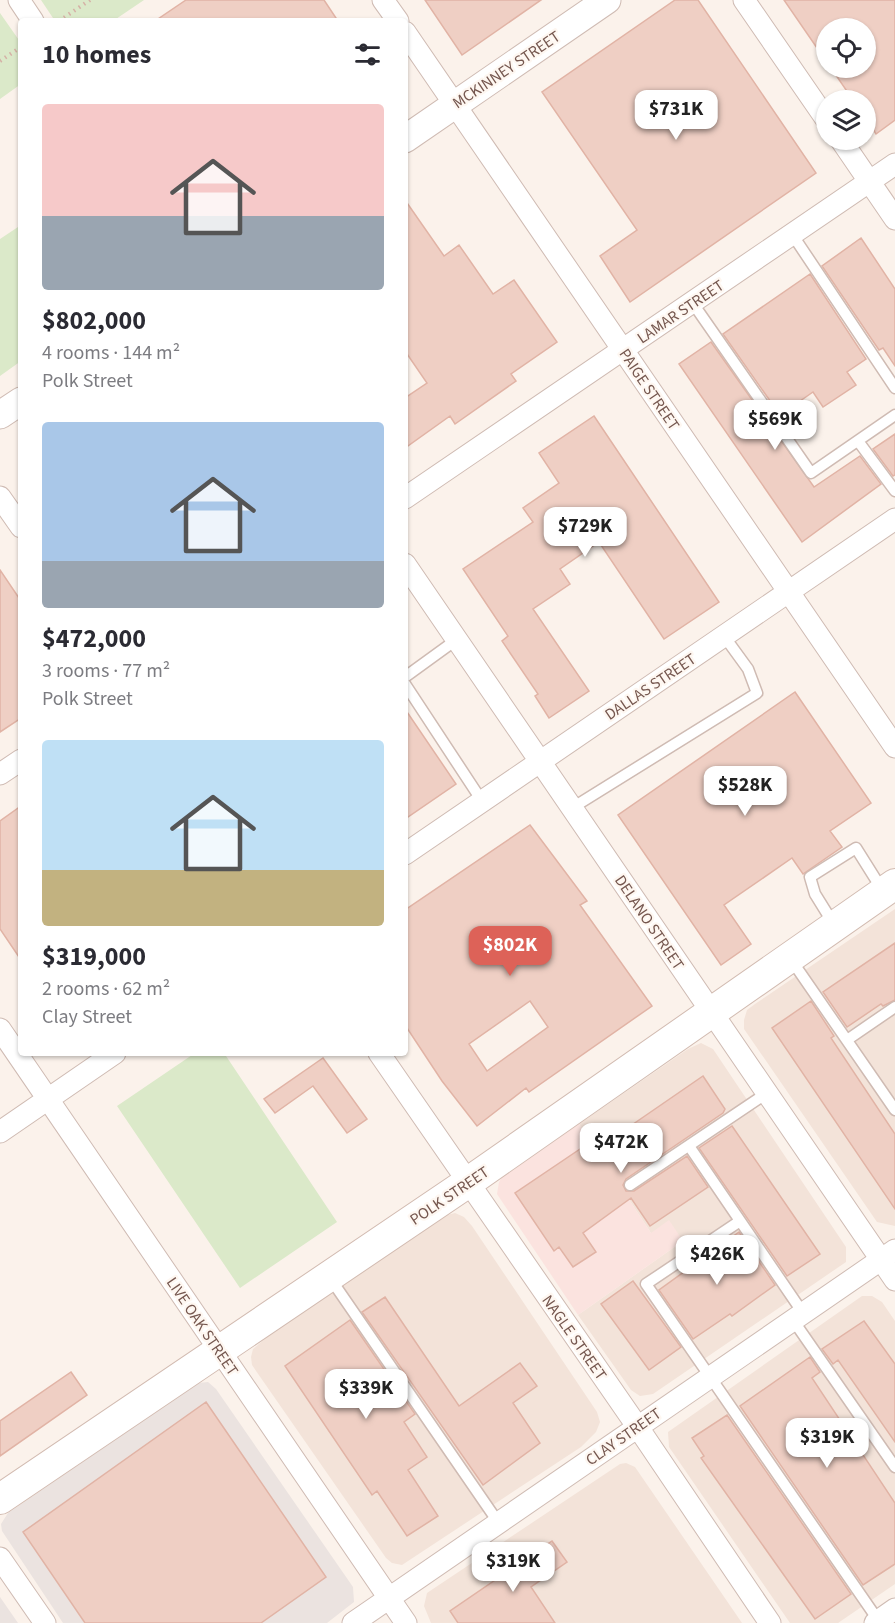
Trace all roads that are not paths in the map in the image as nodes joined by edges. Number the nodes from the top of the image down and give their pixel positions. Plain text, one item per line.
1 (19, 0) edge
2 (383, 0) edge
3 (608, 0) edge
4 (744, 0) edge
5 (31, 18) edge
6 (396, 18) edge
7 (408, 36) edge
8 (816, 104) edge
9 (455, 105) junction
10 (408, 137) edge
11 (848, 150) edge
12 (895, 164) edge
13 (870, 181) junction
14 (895, 219) edge
15 (792, 234) junction
16 (692, 302) junction
17 (623, 350) junction
18 (895, 388) edge
19 (18, 403) edge
20 (0, 415) edge
21 (895, 415) edge
22 (858, 441) junction
23 (895, 491) edge
24 (0, 496) edge
25 (408, 496) edge
26 (895, 519) edge
27 (18, 523) edge
28 (408, 568) edge
29 (789, 592) junction
30 (724, 636) junction
31 (456, 640) junction
32 (408, 675) edge
33 (408, 689) edge
34 (895, 747) edge
35 (539, 761) junction
36 (18, 762) edge
37 (0, 774) edge
38 (482, 801) junction
39 (572, 808) junction
40 (408, 852) edge
41 (889, 888) edge
42 (835, 926) junction
43 (789, 958) junction
44 (895, 1007) edge
45 (711, 1012) junction
46 (0, 1029) edge
47 (847, 1040) junction
48 (18, 1055) edge
49 (19, 1056) edge
50 (111, 1056) edge
51 (381, 1056) edge
52 (767, 1094) junction
53 (48, 1099) junction
54 (895, 1110) edge
55 (0, 1132) edge
56 (689, 1146) junction
57 (467, 1183) junction
58 (630, 1185) dead end
59 (740, 1221) junction
60 (888, 1255) edge
61 (330, 1276) junction
62 (895, 1280) edge
63 (798, 1316) junction
64 (220, 1351) junction
65 (708, 1377) junction
66 (637, 1426) junction
67 (895, 1467) edge
68 (0, 1499) edge
69 (498, 1522) junction
70 (0, 1558) edge
71 (389, 1598) junction
72 (883, 1617) edge
73 (45, 1623) edge
74 (353, 1623) edge
75 (405, 1623) edge
76 (770, 1623) edge

1 - 5 street
2 - 6 street
3 - 9 street, MCKINNEY STREET
4 - 8 street
7 - 9 street, PAIGE STREET
9 - 10 street, MCKINNEY STREET
9 - 17 street, PAIGE STREET
11 - 13 street
12 - 13 street, LAMAR STREET
13 - 14 street
13 - 15 street, LAMAR STREET
15 - 16 street, LAMAR STREET
15 - 18 lane
16 - 17 street, LAMAR STREET
16 - 22 lane
17 - 25 street, LAMAR STREET
17 - 29 street, PAIGE STREET
19 - 20 street
21 - 22 lane
22 - 23 lane
24 - 27 street
26 - 29 street, DALLAS STREET
28 - 31 street, DELANO STREET
29 - 30 street, DALLAS STREET
29 - 34 street, PAIGE STREET
30 - 35 street, DALLAS STREET
30 - 39 lane
31 - 32 lane
31 - 35 street, DELANO STREET
33 - 38 lane
35 - 38 street, DALLAS STREET
35 - 39 street, DELANO STREET
36 - 37 street
38 - 40 street, DALLAS STREET
39 - 45 street, DELANO STREET
41 - 42 main road, POLK STREET
41 - 42 lane
42 - 43 main road, POLK STREET
43 - 45 main road, POLK STREET
43 - 47 lane
44 - 47 lane
45 - 52 street, DELANO STREET
45 - 57 main road, POLK STREET
46 - 48 street, LIVE OAK STREET
47 - 54 lane
49 - 53 street, LIVE OAK STREET
50 - 53 street
51 - 57 street, NAGLE STREET
52 - 56 lane
52 - 60 street, DELANO STREET
53 - 55 street
53 - 64 street, LIVE OAK STREET
56 - 58 lane
56 - 59 lane
57 - 61 main road, POLK STREET
57 - 66 street, NAGLE STREET
59 - 63 lane
59 - 65 lane
60 - 62 street, DELANO STREET
60 - 63 street, CLAY STREET
61 - 64 main road, POLK STREET
61 - 69 lane
63 - 65 street, CLAY STREET
63 - 67 lane
64 - 68 main road, POLK STREET
64 - 71 street, LIVE OAK STREET
65 - 66 street, CLAY STREET
65 - 72 lane
66 - 69 street, CLAY STREET
66 - 76 street, NAGLE STREET
69 - 71 street, CLAY STREET
70 - 73 street
71 - 74 street, CLAY STREET
71 - 75 street, LIVE OAK STREET

